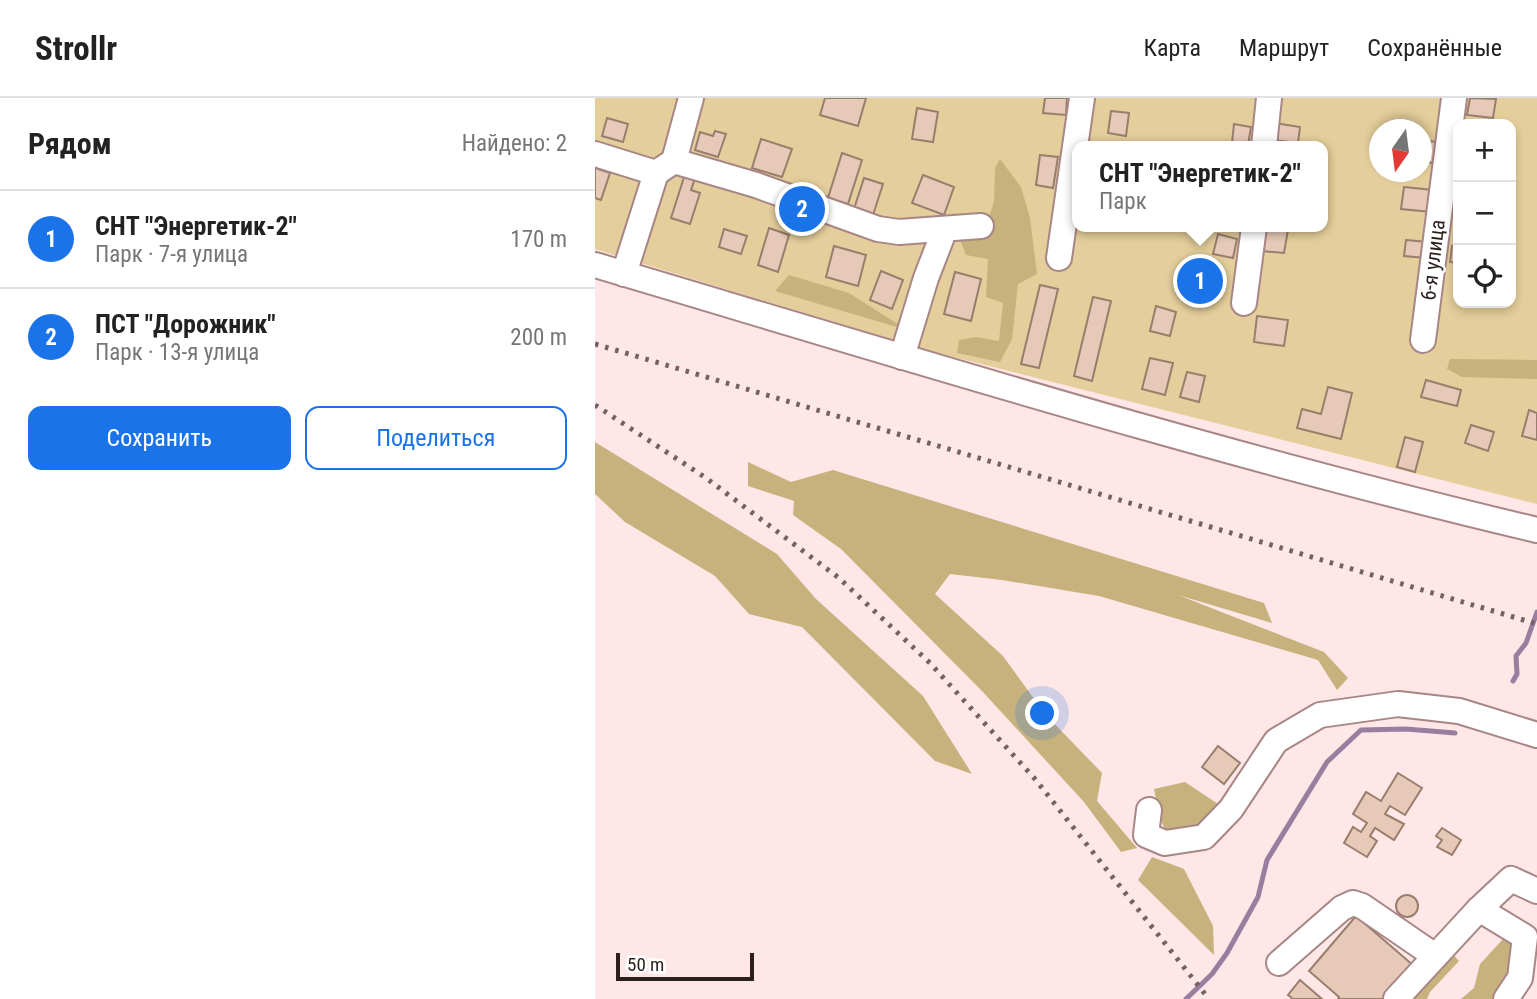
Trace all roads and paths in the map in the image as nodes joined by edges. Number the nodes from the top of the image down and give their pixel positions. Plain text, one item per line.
1 (691, 98) edge
2 (1082, 98) edge
3 (1269, 98) edge
4 (1454, 98) edge
5 (1076, 141) edge
6 (1264, 141) edge
7 (595, 154) edge
8 (665, 167) junction
9 (1072, 168) edge
10 (981, 226) dead end
11 (945, 229) junction
12 (1253, 232) edge
13 (1059, 258) dead end
14 (595, 265) edge
15 (624, 274) junction
16 (1244, 303) dead end
17 (1423, 340) dead end
18 (902, 357) junction
19 (1537, 530) edge
20 (1537, 735) edge
21 (1149, 810) dead end
22 (1537, 891) edge
23 (1479, 909) junction
24 (1435, 956) junction
25 (1279, 963) dead end
26 (1396, 999) edge
27 (1506, 999) edge

1 - 8 street
2 - 5 street
3 - 6 street
4 - 17 street, 6-я улица
7 - 8 street
8 - 11 street
8 - 15 street
9 - 13 street
10 - 11 street
11 - 18 street
12 - 16 street
14 - 15 street
15 - 18 street
18 - 19 street
20 - 21 street
22 - 23 street
23 - 24 street
23 - 27 street
24 - 25 street
24 - 26 street

